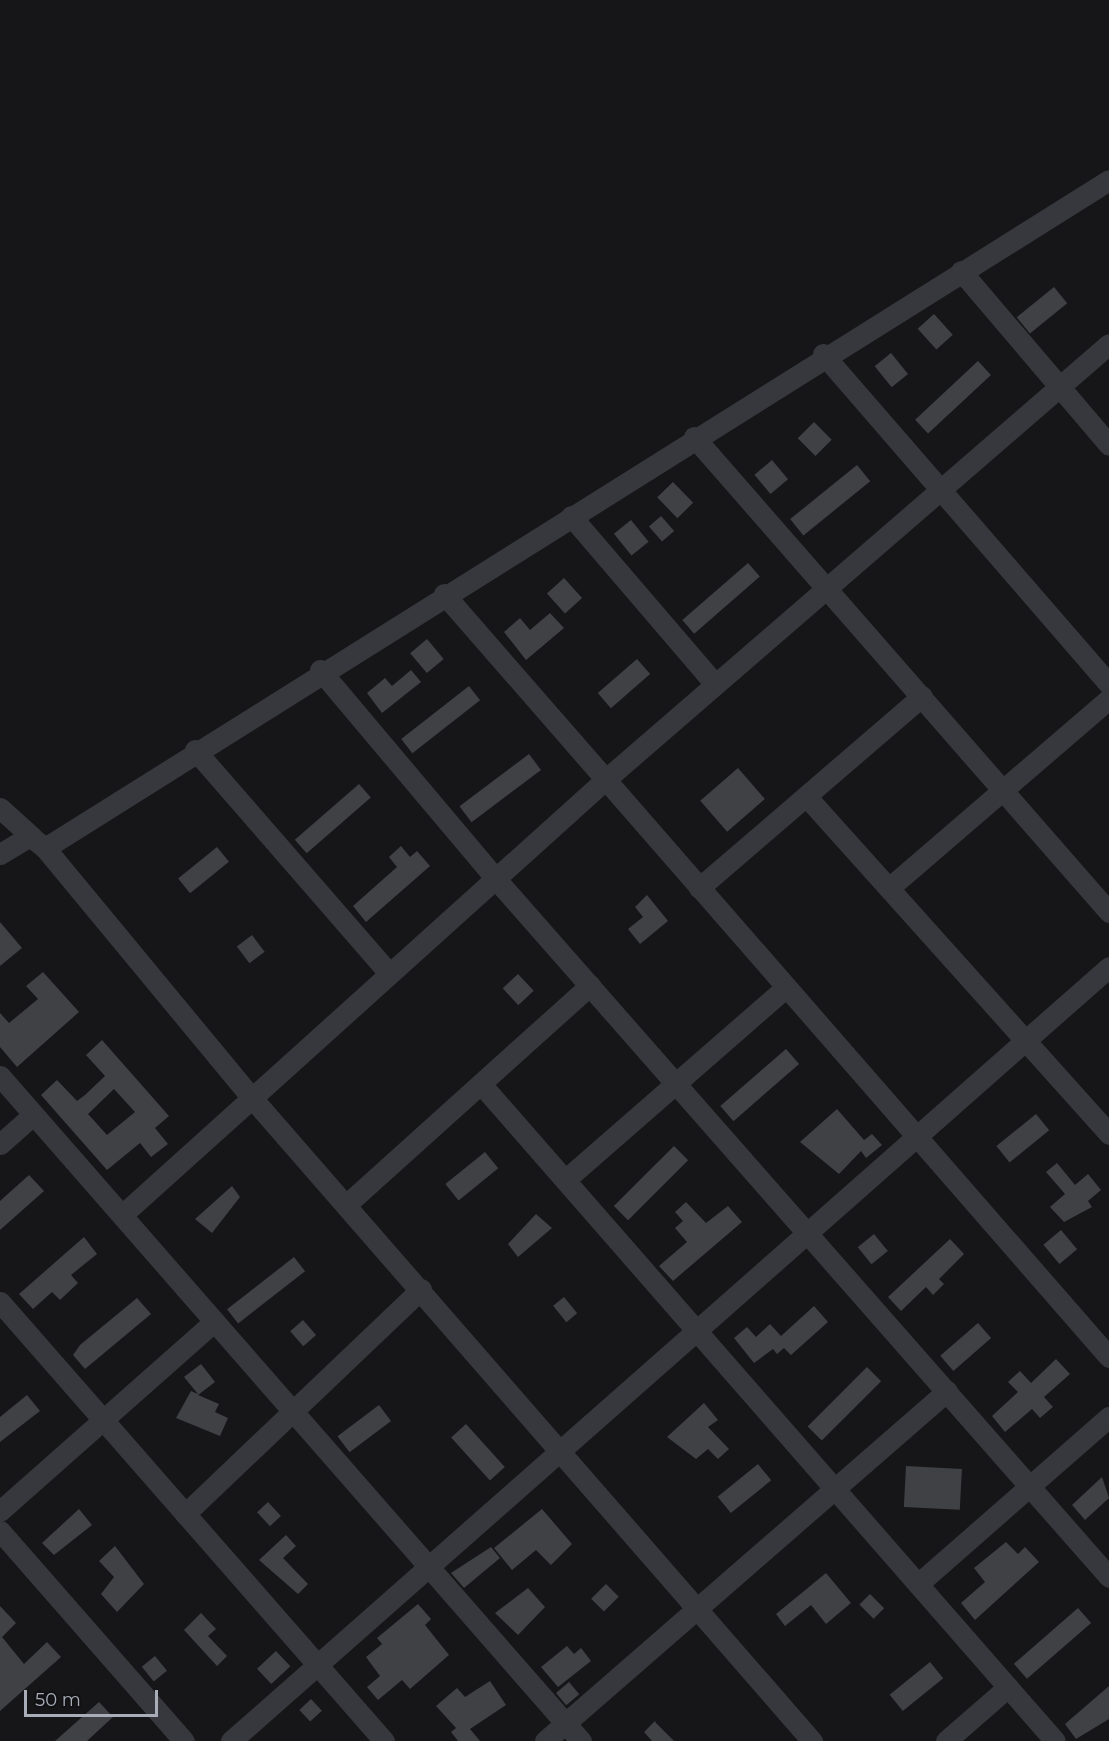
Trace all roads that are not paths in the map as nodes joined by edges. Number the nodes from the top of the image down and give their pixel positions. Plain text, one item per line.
1 (1109, 180) edge
2 (961, 270) junction
3 (1109, 344) edge
4 (823, 354) junction
5 (1058, 387) junction
6 (694, 437) junction
7 (1109, 446) edge
8 (940, 490) junction
9 (571, 516) junction
10 (826, 586) junction
11 (444, 594) junction
12 (320, 670) junction
13 (715, 684) junction
14 (1109, 684) edge
15 (922, 696) junction
16 (1109, 699) edge
17 (195, 750) junction
18 (605, 780) junction
19 (1004, 791) junction
20 (806, 796) junction
21 (0, 808) edge
22 (39, 842) junction
23 (0, 854) edge
24 (495, 878) junction
25 (699, 888) junction
26 (889, 888) junction
27 (1109, 912) edge
28 (1109, 967) edge
29 (388, 972) junction
30 (590, 985) junction
31 (785, 987) junction
32 (1026, 1043) junction
33 (0, 1076) edge
34 (677, 1083) junction
35 (481, 1084) junction
36 (252, 1098) junction
37 (33, 1115) junction
38 (1109, 1134) edge
39 (921, 1138) junction
40 (0, 1144) edge
41 (565, 1180) junction
42 (347, 1204) junction
43 (122, 1215) junction
44 (808, 1235) junction
45 (421, 1289) junction
46 (0, 1302) edge
47 (214, 1322) junction
48 (698, 1333) junction
49 (1109, 1358) edge
50 (947, 1391) junction
51 (293, 1412) junction
52 (1109, 1417) edge
53 (103, 1420) junction
54 (562, 1451) junction
55 (1030, 1487) junction
56 (834, 1488) junction
57 (0, 1511) edge
58 (185, 1514) junction
59 (0, 1531) edge
60 (430, 1568) junction
61 (1109, 1577) edge
62 (918, 1584) junction
63 (696, 1607) junction
64 (318, 1665) junction
65 (1008, 1687) junction
66 (565, 1724) junction
67 (184, 1741) edge
68 (231, 1741) edge
69 (384, 1741) edge
70 (545, 1741) edge
71 (580, 1741) edge
72 (812, 1741) edge
73 (946, 1741) edge
74 (1055, 1741) edge

1 - 2 street
2 - 4 street
2 - 5 street
3 - 5 street
4 - 6 street
4 - 8 street
5 - 7 street
5 - 8 street
6 - 9 street
6 - 10 street
8 - 10 street
8 - 14 street
9 - 11 street
9 - 13 street
10 - 13 street
10 - 15 street
11 - 12 street
11 - 18 street
12 - 17 street
12 - 24 street
13 - 18 street
15 - 19 street
15 - 20 street
16 - 19 street
17 - 22 street
17 - 29 street
18 - 24 street
18 - 25 street
19 - 26 street
19 - 27 street
20 - 25 street
20 - 26 street
21 - 22 street
22 - 23 street
22 - 36 street
24 - 29 street
24 - 30 street
25 - 31 street
26 - 32 street
28 - 32 street
29 - 36 street
30 - 34 street
30 - 35 street
31 - 34 street
31 - 39 street
32 - 38 street
32 - 39 street
33 - 37 street
34 - 41 street
34 - 44 street
35 - 41 street
35 - 42 street
36 - 42 street
36 - 43 street
37 - 40 street
37 - 43 street
39 - 44 street
39 - 49 street
41 - 48 street
42 - 45 street
43 - 47 street
44 - 48 street
44 - 50 street
45 - 51 street
45 - 54 street
46 - 53 street
47 - 51 street
47 - 53 street
48 - 54 street
48 - 56 street
50 - 55 street
50 - 56 street
51 - 58 street
51 - 60 street
52 - 55 street
53 - 57 street
53 - 58 street
54 - 60 street
54 - 63 street
55 - 61 street
55 - 62 street
56 - 62 street
56 - 63 street
58 - 64 street
59 - 67 street
60 - 64 street
60 - 66 street
62 - 65 street
63 - 66 street
63 - 72 street
64 - 68 street
64 - 69 street
65 - 73 street
65 - 74 street
66 - 70 street
66 - 71 street

